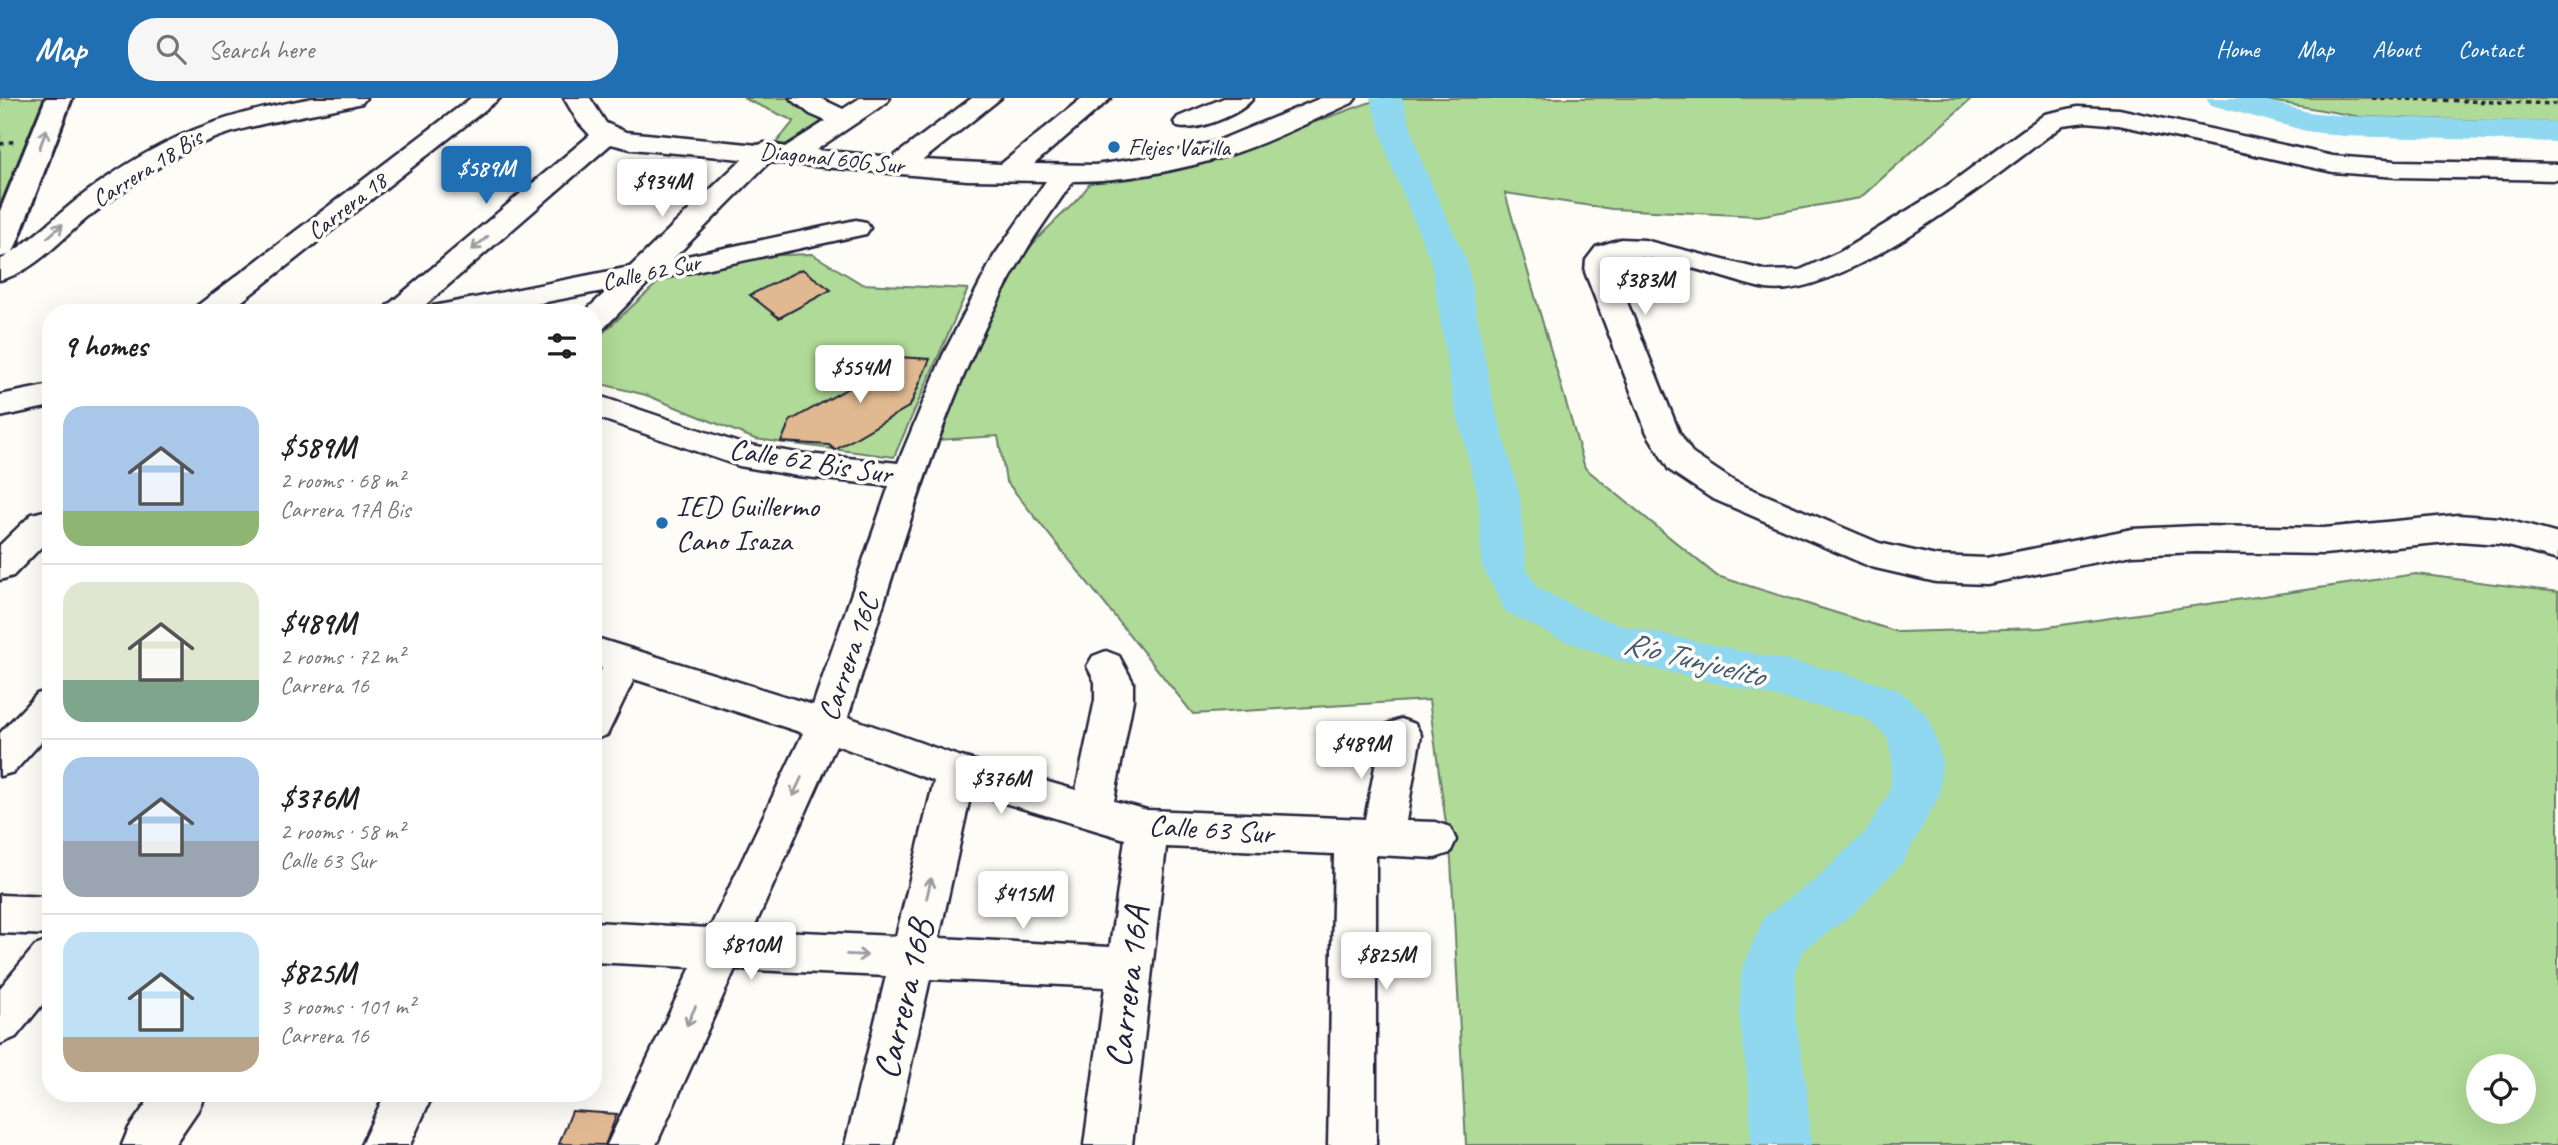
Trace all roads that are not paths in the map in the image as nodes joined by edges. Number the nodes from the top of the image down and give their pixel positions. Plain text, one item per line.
1 (59, 98) edge
2 (353, 98) edge
3 (487, 98) edge
4 (577, 98) edge
5 (803, 98) edge
6 (877, 98) edge
7 (988, 98) edge
8 (1098, 98) edge
9 (1240, 98) edge
10 (1338, 100) edge
11 (845, 119) junction
12 (1187, 122) dead end
13 (606, 135) junction
14 (779, 153) junction
15 (899, 165) junction
16 (2558, 172) edge
17 (1007, 173) junction
18 (1064, 174) junction
19 (856, 228) dead end
20 (0, 248) edge
21 (0, 271) edge
22 (642, 274) junction
23 (220, 304) edge
24 (409, 304) edge
25 (490, 304) edge
26 (602, 312) edge
27 (42, 397) edge
28 (0, 405) edge
29 (602, 407) edge
30 (909, 476) junction
31 (42, 523) edge
32 (42, 527) edge
33 (0, 528) edge
34 (2558, 547) edge
35 (0, 567) edge
36 (609, 656) edge
37 (1106, 666) dead end
38 (602, 686) edge
39 (42, 715) edge
40 (826, 725) junction
41 (1401, 734) dead end
42 (0, 760) edge
43 (956, 772) junction
44 (1092, 810) junction
45 (1147, 828) junction
46 (1368, 838) junction
47 (1435, 840) dead end
48 (0, 914) edge
49 (42, 916) edge
50 (602, 942) edge
51 (722, 948) junction
52 (913, 958) junction
53 (1129, 968) junction
54 (42, 971) edge
55 (0, 1022) edge
56 (176, 1102) edge
57 (406, 1102) edge
58 (146, 1145) edge
59 (385, 1145) edge
60 (631, 1145) edge
61 (869, 1145) edge
62 (1108, 1145) edge
63 (1352, 1145) edge

20 -> 1 highway
21 -> 2 street, Carrera 18 Bis
3 - 23 street, Carrera 18
4 - 13 street
5 - 11 street
6 - 11 street
7 - 15 street
8 - 17 street
9 - 12 street
10 - 18 street
11 - 14 street
13 - 14 street, Diagonal 60G Sur
13 -> 24 street
14 - 15 street, Diagonal 60G Sur
14 - 22 street
15 - 17 street, Diagonal 60G Sur
16 - 34 street
17 - 18 street, Diagonal 60G Sur
18 - 30 street, Carrera 16C
19 - 22 street, Calle 62 Sur
22 - 25 street, Calle 62 Sur
22 - 26 street
27 - 28 street
29 - 30 street, Calle 62 Bis Sur
30 - 40 street, Carrera 16C
31 - 33 street
32 - 35 street
36 - 38 street
36 - 40 street, Calle 63 Sur
37 - 44 street
39 - 42 street
40 - 43 street, Calle 63 Sur
40 -> 51 street, Carrera 16C
41 - 46 street
43 - 44 street, Calle 63 Sur
52 -> 43 street, Carrera 16B
44 - 45 street, Calle 63 Sur
45 - 46 street, Calle 63 Sur
45 - 53 street, Carrera 16A
46 - 47 street, Calle 63 Sur
46 - 63 street
48 - 49 street
50 - 51 street
51 -> 52 street
51 -> 60 street, Carrera 16C
52 - 53 street
52 - 61 street, Carrera 16B
53 - 62 street, Carrera 16A
54 - 55 street
56 - 58 street
57 - 59 street

